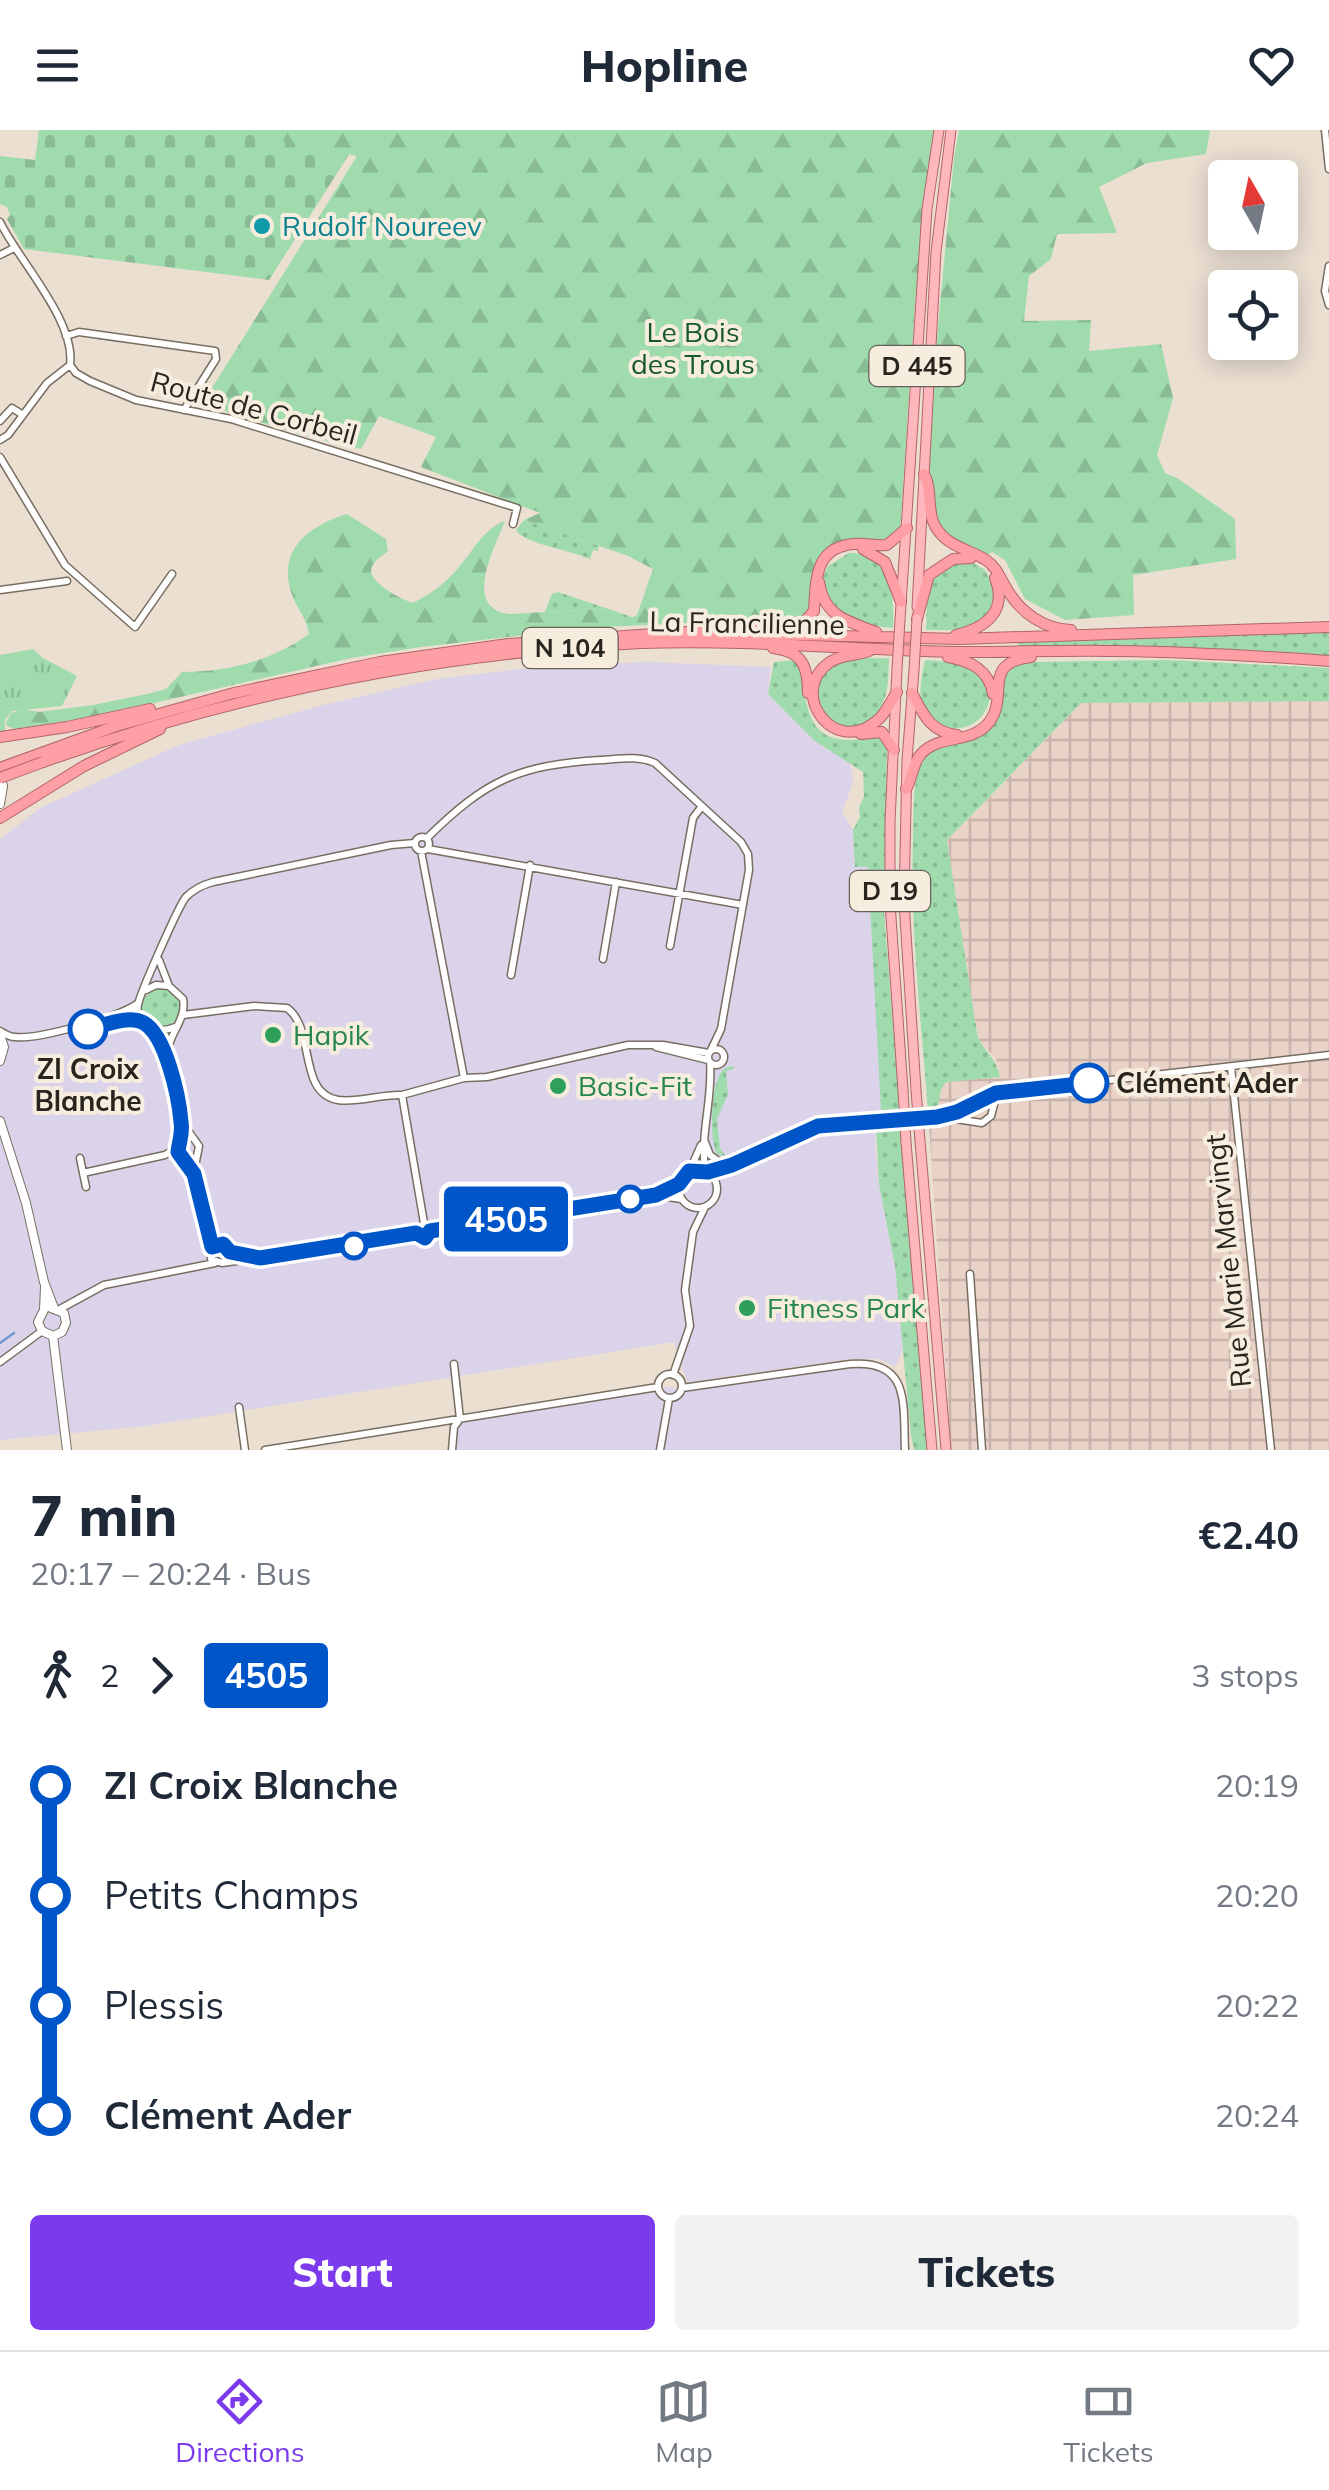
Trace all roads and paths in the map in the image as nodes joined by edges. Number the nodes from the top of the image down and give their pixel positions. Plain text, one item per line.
1 (938, 130) edge
2 (951, 130) edge
3 (1325, 130) edge
4 (1328, 141) edge
5 (1329, 170) edge
6 (0, 222) edge
7 (14, 248) junction
8 (0, 255) edge
9 (1329, 266) edge
10 (1329, 304) edge
11 (66, 336) junction
12 (70, 365) junction
13 (184, 410) junction
14 (23, 415) junction
15 (0, 421) edge
16 (1, 437) edge
17 (0, 457) edge
18 (924, 474) junction
19 (514, 524) dead end
20 (907, 528) junction
21 (73, 572) junction
22 (172, 574) dead end
23 (68, 582) junction
24 (0, 590) edge
25 (64, 594) dead end
26 (902, 602) junction
27 (916, 619) junction
28 (1329, 627) edge
29 (729, 632) junction
30 (1087, 635) junction
31 (880, 636) junction
32 (946, 639) junction
33 (758, 642) junction
34 (899, 644) joint
35 (915, 644) joint
36 (874, 648) junction
37 (934, 651) junction
38 (1046, 652) junction
39 (1329, 660) edge
40 (896, 692) junction
41 (234, 693) junction
42 (912, 693) junction
43 (168, 721) junction
44 (0, 737) edge
45 (894, 750) junction
46 (41, 758) junction
47 (0, 773) edge
48 (906, 789) junction
49 (0, 804) edge
50 (702, 806) junction
51 (0, 818) edge
52 (425, 846) junction
53 (530, 865) junction
54 (616, 882) junction
55 (680, 894) junction
56 (742, 905) junction
57 (670, 946) dead end
58 (158, 959) junction
59 (604, 959) dead end
60 (510, 975) dead end
61 (169, 986) junction
62 (144, 992) junction
63 (138, 1004) junction
64 (184, 1005) junction
65 (201, 1011) junction
66 (184, 1015) junction
67 (175, 1027) junction
68 (150, 1029) junction
69 (721, 1030) junction
70 (0, 1033) edge
71 (723, 1052) junction
72 (710, 1056) junction
73 (1329, 1056) edge
74 (167, 1060) junction
75 (0, 1061) edge
76 (720, 1064) junction
77 (1230, 1067) junction
78 (464, 1078) junction
79 (710, 1088) junction
80 (1006, 1092) junction
81 (402, 1095) junction
82 (980, 1100) junction
83 (969, 1107) junction
84 (991, 1108) junction
85 (937, 1117) junction
86 (181, 1119) junction
87 (971, 1120) junction
88 (0, 1121) edge
89 (703, 1136) junction
90 (192, 1140) junction
91 (180, 1144) junction
92 (165, 1155) junction
93 (80, 1158) dead end
94 (183, 1158) junction
95 (196, 1158) junction
96 (729, 1166) junction
97 (689, 1171) junction
98 (706, 1171) junction
99 (83, 1173) junction
100 (194, 1174) junction
101 (679, 1184) junction
102 (717, 1185) junction
103 (86, 1187) dead end
104 (656, 1195) junction
105 (682, 1199) junction
106 (688, 1206) junction
107 (705, 1207) junction
108 (424, 1224) junction
109 (430, 1231) junction
110 (693, 1232) junction
111 (416, 1233) junction
112 (215, 1252) junction
113 (229, 1256) junction
114 (970, 1274) dead end
115 (73, 1304) junction
116 (53, 1309) junction
117 (66, 1318) junction
118 (42, 1331) junction
119 (53, 1336) junction
120 (0, 1362) edge
121 (454, 1364) dead end
122 (674, 1375) junction
123 (658, 1386) junction
124 (682, 1388) junction
125 (669, 1398) junction
126 (239, 1407) dead end
127 (460, 1419) junction
128 (66, 1450) edge
129 (245, 1450) edge
130 (266, 1450) edge
131 (452, 1450) edge
132 (660, 1450) edge
133 (905, 1450) edge
134 (932, 1450) edge
135 (946, 1450) edge
136 (982, 1450) edge
137 (1271, 1450) edge

1 - 20 main road, D 445
2 - 18 main road, D 445
3 - 4 street
4 - 5 street
6 - 7 street
7 - 8 street
7 - 11 street
9 - 10 street
11 - 12 street
11 - 13 street
12 - 13 street, Route de Corbeil
12 - 14 street
13 - 19 street, Route de Corbeil
14 - 15 street
14 - 16 street
17 - 21 street
18 - 27 main road, D 445
18 - 30 highway
20 - 26 main road, D 445
20 - 29 highway
21 - 22 street
21 - 23 street
23 - 24 street
23 - 25 street
26 - 31 highway
26 - 34 main road, D 445, bridge
27 - 32 highway
27 - 35 main road, D 445, bridge
28 - 30 highway, La Francilienne / N 104
29 - 31 highway, La Francilienne / N 104
29 - 41 highway, La Francilienne / N 104
30 - 32 highway, La Francilienne / N 104
31 - 32 highway, La Francilienne / N 104
33 - 36 highway, La Francilienne / N 104
33 - 43 highway, La Francilienne / N 104
33 - 45 highway
34 - 40 main road, D 19, bridge
35 - 42 main road, D 19, bridge
36 - 37 highway, La Francilienne / N 104
36 - 40 highway
37 - 38 highway, La Francilienne / N 104
37 - 42 highway
38 - 39 highway, La Francilienne / N 104
38 - 48 highway
40 - 45 main road, D 19
41 - 44 highway
41 - 46 highway, La Francilienne / N 104
42 - 48 main road, D 19
43 - 46 highway, La Francilienne / N 104
43 - 51 highway
45 - 134 main road, D 19, bridge
46 - 47 highway, La Francilienne / N 104, bridge
47 - 49 street
48 - 135 main road, D 19, bridge
50 - 52 street
50 - 55 street
50 - 56 street
52 - 53 street
52 - 58 street
52 - 78 street
53 - 54 street
53 - 60 street
54 - 55 street
54 - 59 street
55 - 56 street
55 - 57 street
56 - 69 street
58 - 61 street
58 - 62 street
61 - 62 street
61 - 64 street
62 - 63 street
63 - 68 street
63 - 70 street
64 - 65 street
64 - 66 street
65 - 66 street
65 - 81 street
66 - 67 street
67 - 68 street
67 - 74 street
68 - 74 street
69 - 71 street
69 - 72 street
70 - 75 street
71 - 72 street
71 - 76 street
72 - 76 street
72 - 78 street
72 - 79 street
73 - 77 street
74 - 86 street
76 - 79 street
77 - 80 street
77 - 137 street, Rue Marie Marvingt
78 - 81 street
79 - 89 street
80 - 82 street
80 - 84 street
81 - 108 street
82 - 83 street
82 - 84 street
83 - 85 street
83 - 87 street
84 - 87 street
85 - 87 street
85 - 96 street
86 - 90 street
86 - 91 street
88 - 116 street
89 - 96 street
89 - 97 street
89 - 98 street
90 - 91 street
90 - 95 street
91 - 92 street
91 - 94 street
92 - 94 street
92 - 99 street
93 - 99 street
94 - 95 street
94 - 100 street
95 - 100 street
96 - 98 street
96 - 102 street
97 - 98 street
97 - 101 street
98 - 102 street
99 - 103 street
100 - 112 street
101 - 104 street
101 - 105 street
102 - 107 street
104 - 105 street
104 - 109 street
105 - 106 street
106 - 107 street
106 - 110 street
107 - 110 street
108 - 109 street
108 - 111 street
109 - 111 street
110 - 122 street
111 - 113 street
112 - 113 street
112 - 113 street
112 - 115 street
114 - 136 street
115 - 116 street
115 - 117 street
116 - 117 street
116 - 118 street
117 - 119 street
118 - 119 street
118 - 120 street
119 - 128 street
121 - 127 street
122 - 123 street
122 - 124 street
123 - 125 street
123 - 127 street
124 - 125 street
124 - 133 street
125 - 132 street
126 - 129 street
127 - 130 street
127 - 131 street

